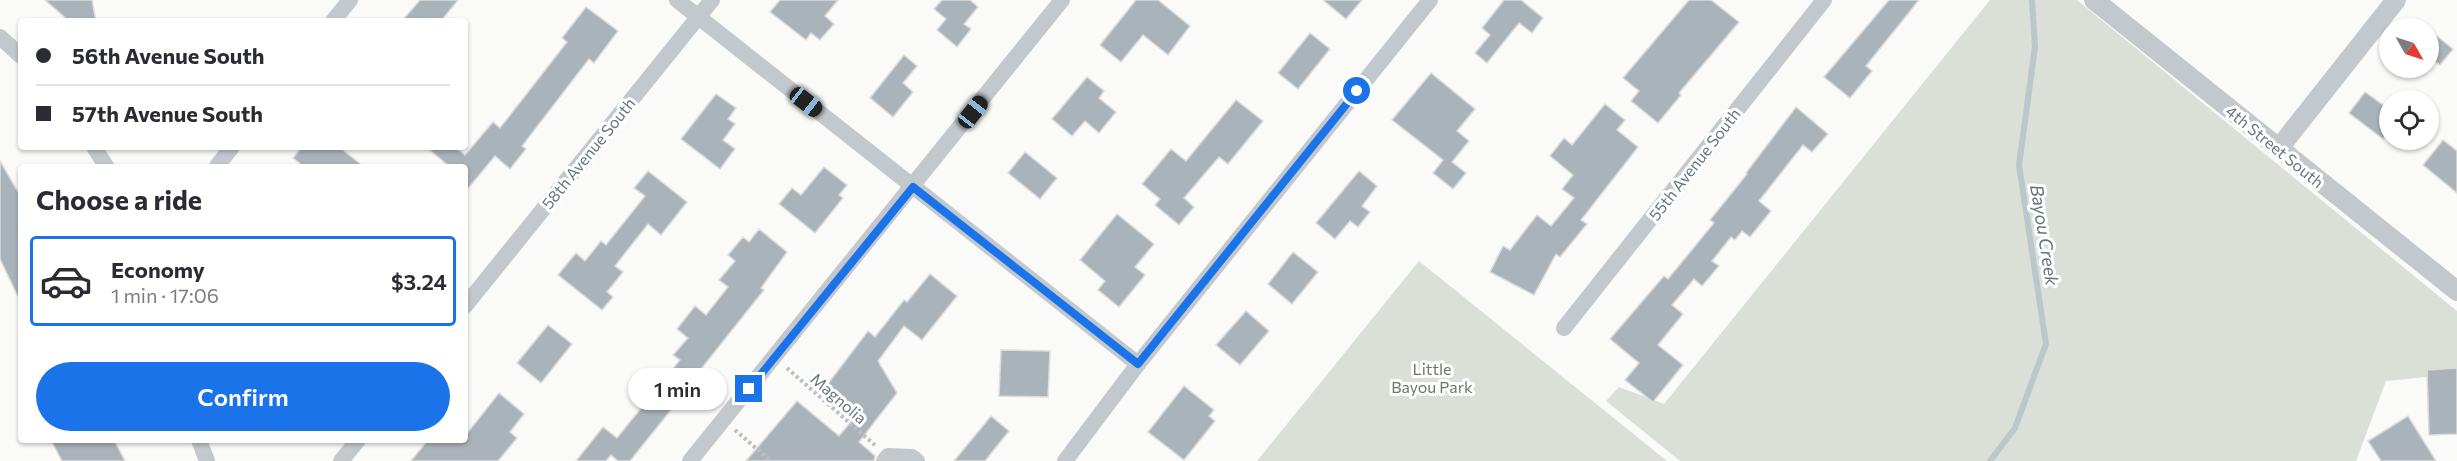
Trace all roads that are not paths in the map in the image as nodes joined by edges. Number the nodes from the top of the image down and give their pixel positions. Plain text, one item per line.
1 (350, 0) edge
2 (677, 0) edge
3 (712, 0) edge
4 (1062, 0) edge
5 (1430, 0) edge
6 (1824, 0) edge
7 (2094, 0) edge
8 (2396, 0) edge
9 (698, 16) junction
10 (335, 18) edge
11 (0, 37) edge
12 (18, 53) edge
13 (2279, 148) junction
14 (96, 150) edge
15 (230, 150) edge
16 (105, 164) edge
17 (219, 164) edge
18 (913, 187) junction
19 (2457, 291) edge
20 (468, 302) edge
21 (1564, 328) dead end
22 (1138, 364) junction
23 (200, 443) edge
24 (356, 443) edge
25 (886, 458) edge
26 (207, 461) edge
27 (341, 461) edge
28 (690, 461) edge
29 (917, 461) edge
30 (1065, 461) edge

1 - 10 street
2 - 9 street
3 - 9 street, 58th Avenue South
4 - 18 street
5 - 22 street
6 - 21 street, 55th Avenue South
7 - 13 street, 4th Street South
8 - 13 street
9 - 18 street
9 - 20 street, 58th Avenue South
11 - 12 street
13 - 19 street, 4th Street South
14 - 16 street
15 - 17 street
18 - 22 street
18 - 28 street
22 - 30 street
23 - 26 street
24 - 27 street
25 - 29 street

